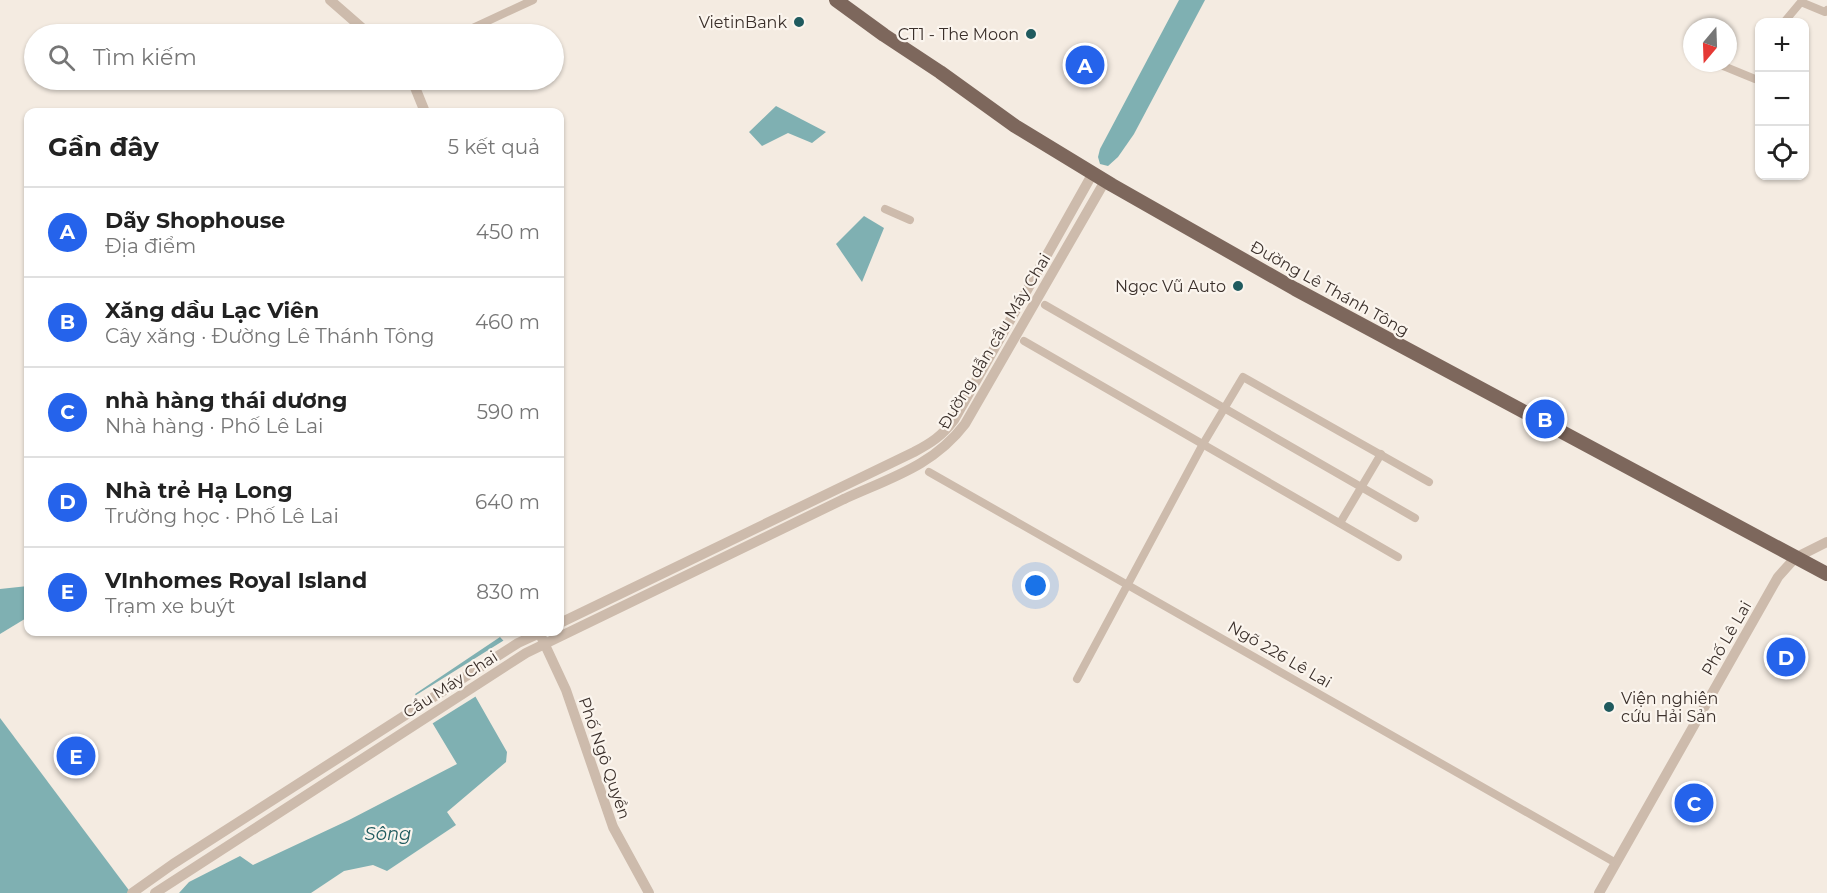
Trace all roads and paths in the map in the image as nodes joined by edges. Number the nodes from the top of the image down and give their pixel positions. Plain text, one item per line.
1 (330, 0) edge
2 (533, 0) edge
3 (836, 0) edge
4 (1827, 10) edge
5 (1788, 18) edge
6 (358, 24) edge
7 (481, 24) edge
8 (1737, 72) edge
9 (1755, 79) dead end
10 (416, 90) edge
11 (423, 108) edge
12 (1099, 177) junction
13 (885, 208) dead end
14 (910, 220) dead end
15 (1045, 305) dead end
16 (1024, 341) dead end
17 (1224, 409) junction
18 (1203, 444) junction
19 (1381, 454) junction
20 (929, 472) dead end
21 (1429, 482) dead end
22 (1361, 487) junction
23 (844, 499) joint
24 (1414, 518) dead end
25 (1340, 523) junction
26 (1827, 542) edge
27 (1398, 557) dead end
28 (1795, 558) junction
29 (1827, 574) edge
30 (1128, 585) junction
31 (564, 621) edge
32 (564, 635) edge
33 (533, 636) edge
34 (542, 636) edge
35 (561, 636) edge
36 (1077, 679) dead end
37 (1616, 863) junction
38 (132, 893) edge
39 (155, 893) edge
40 (648, 893) edge
41 (1599, 893) edge

1 - 6 street
2 - 7 street
3 - 12 main road, Đường Lê Thánh Tông
4 - 5 street
8 - 9 street
10 - 11 street
12 - 23 street, Đường dẫn cầu Máy Chai
12 - 28 main road, Đường Lê Thánh Tông
12 - 31 street, Đường dẫn cầu Máy Chai
13 - 14 street
15 - 17 street
16 - 18 street
17 - 18 street
17 - 19 street
17 - 22 street
18 - 25 street
18 - 30 street
19 - 21 street
19 - 22 street
20 - 30 street, Ngõ 226 Lê Lai
22 - 24 street
22 - 25 street
23 - 32 street, Cầu Máy Chai, bridge
25 - 27 street
26 - 28 street, Phố Lê Lai
28 - 29 main road, Đường Lê Thánh Tông
28 - 37 street, Phố Lê Lai
30 - 36 street
30 - 37 street, Ngõ 226 Lê Lai
33 - 38 street, Cầu Máy Chai, bridge
34 - 40 street, Phố Ngô Quyền
35 - 39 street, Cầu Máy Chai, bridge
37 - 41 street, Phố Lê Lai

